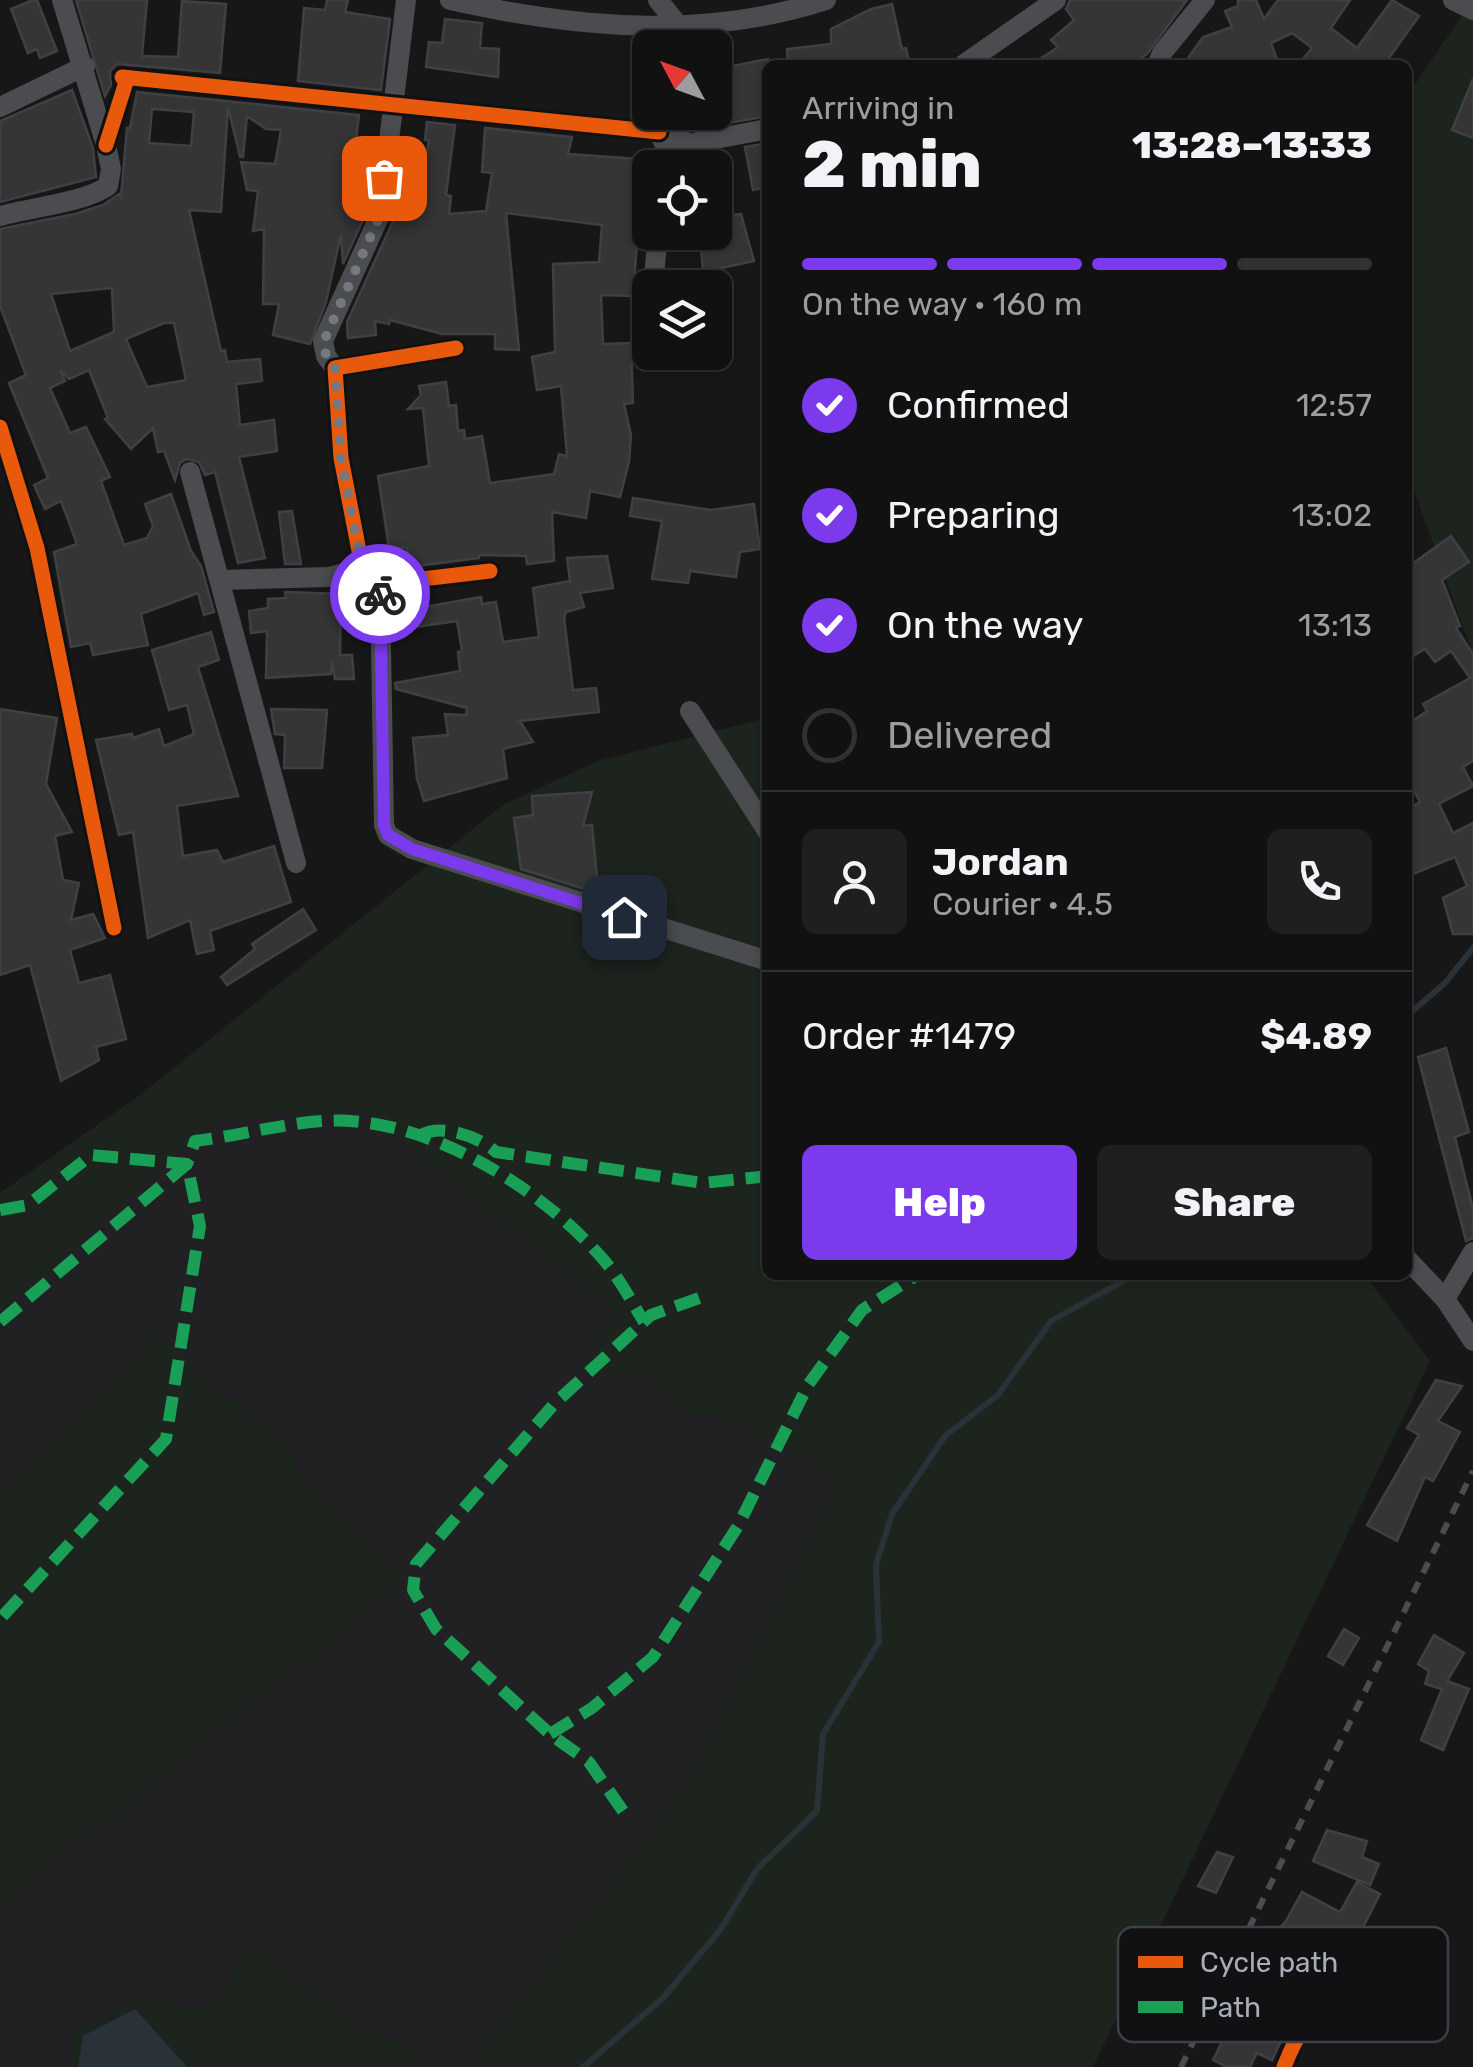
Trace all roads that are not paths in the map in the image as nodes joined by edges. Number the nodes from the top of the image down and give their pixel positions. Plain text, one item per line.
1 (62, 0) edge
2 (406, 0) edge
3 (450, 0) edge
4 (658, 0) edge
5 (826, 0) edge
6 (1056, 0) edge
7 (1205, 0) edge
8 (1452, 0) edge
9 (1473, 10) edge
10 (678, 25) junction
11 (679, 30) edge
12 (970, 60) edge
13 (1159, 60) edge
14 (85, 66) junction
15 (394, 103) junction
16 (0, 107) edge
17 (762, 129) edge
18 (680, 130) edge
19 (106, 145) junction
20 (663, 149) edge
21 (0, 216) edge
22 (456, 348) dead end
23 (335, 368) junction
24 (0, 427) edge
25 (190, 472) dead end
26 (490, 571) dead end
27 (374, 575) junction
28 (220, 580) junction
29 (690, 711) dead end
30 (762, 823) edge
31 (296, 862) dead end
32 (114, 928) dead end
33 (762, 959) edge
34 (1473, 1252) edge
35 (1412, 1264) edge
36 (1444, 1299) junction
37 (1473, 1341) edge
38 (1298, 2042) edge
39 (1284, 2067) edge

1 - 14 street
2 - 15 street
3 - 10 street
4 - 10 street
5 - 10 street
6 - 12 street
7 - 13 street
8 - 9 street
10 - 11 street
14 - 16 street
14 - 19 street
15 - 19 street
15 - 20 street
15 - 23 street
17 - 20 street
18 - 20 street
19 - 21 street
22 - 23 street
23 - 27 street
24 - 32 street
25 - 28 street
26 - 27 street
27 - 28 street
27 - 33 street
28 - 31 street
29 - 30 street
34 - 36 street
35 - 36 street
36 - 37 street
38 - 39 street

